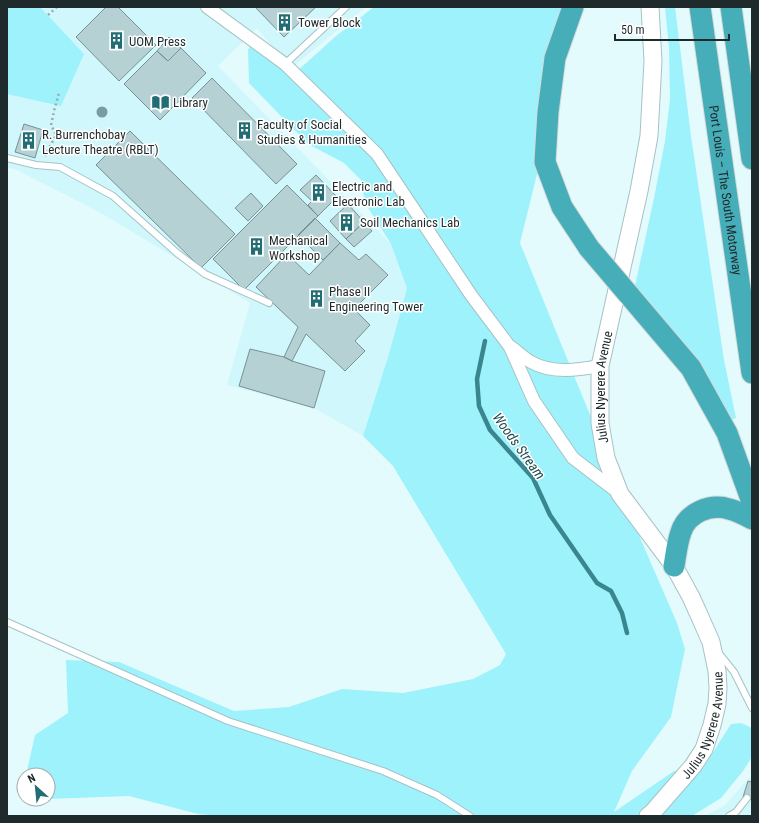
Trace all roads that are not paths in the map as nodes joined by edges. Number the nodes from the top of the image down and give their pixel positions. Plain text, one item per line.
1 (208, 7) edge
2 (346, 7) edge
3 (573, 7) edge
4 (650, 7) edge
5 (700, 7) edge
6 (730, 7) edge
7 (285, 64) junction
8 (7, 158) edge
9 (752, 159) edge
10 (269, 303) dead end
11 (510, 347) junction
12 (600, 366) junction
13 (752, 373) edge
14 (620, 494) junction
15 (752, 502) edge
16 (752, 519) edge
17 (674, 566) junction
18 (7, 622) edge
19 (711, 642) junction
20 (752, 708) edge
21 (747, 798) dead end
22 (652, 815) edge
23 (470, 816) edge
24 (729, 816) edge

1 - 7 street
2 - 7 lane
3 - 15 highway, bridge
4 - 12 main road, Julius Nyerere Avenue
5 - 13 highway, Port Louis – The South Motorway
6 - 9 highway
7 - 11 street
8 - 10 lane
11 - 12 street
11 - 14 street
12 - 14 main road, Julius Nyerere Avenue
14 - 17 main road, Julius Nyerere Avenue
16 - 17 highway
17 - 19 main road, Julius Nyerere Avenue
18 - 23 lane
19 - 20 lane
19 - 22 main road, Julius Nyerere Avenue
21 - 24 lane

